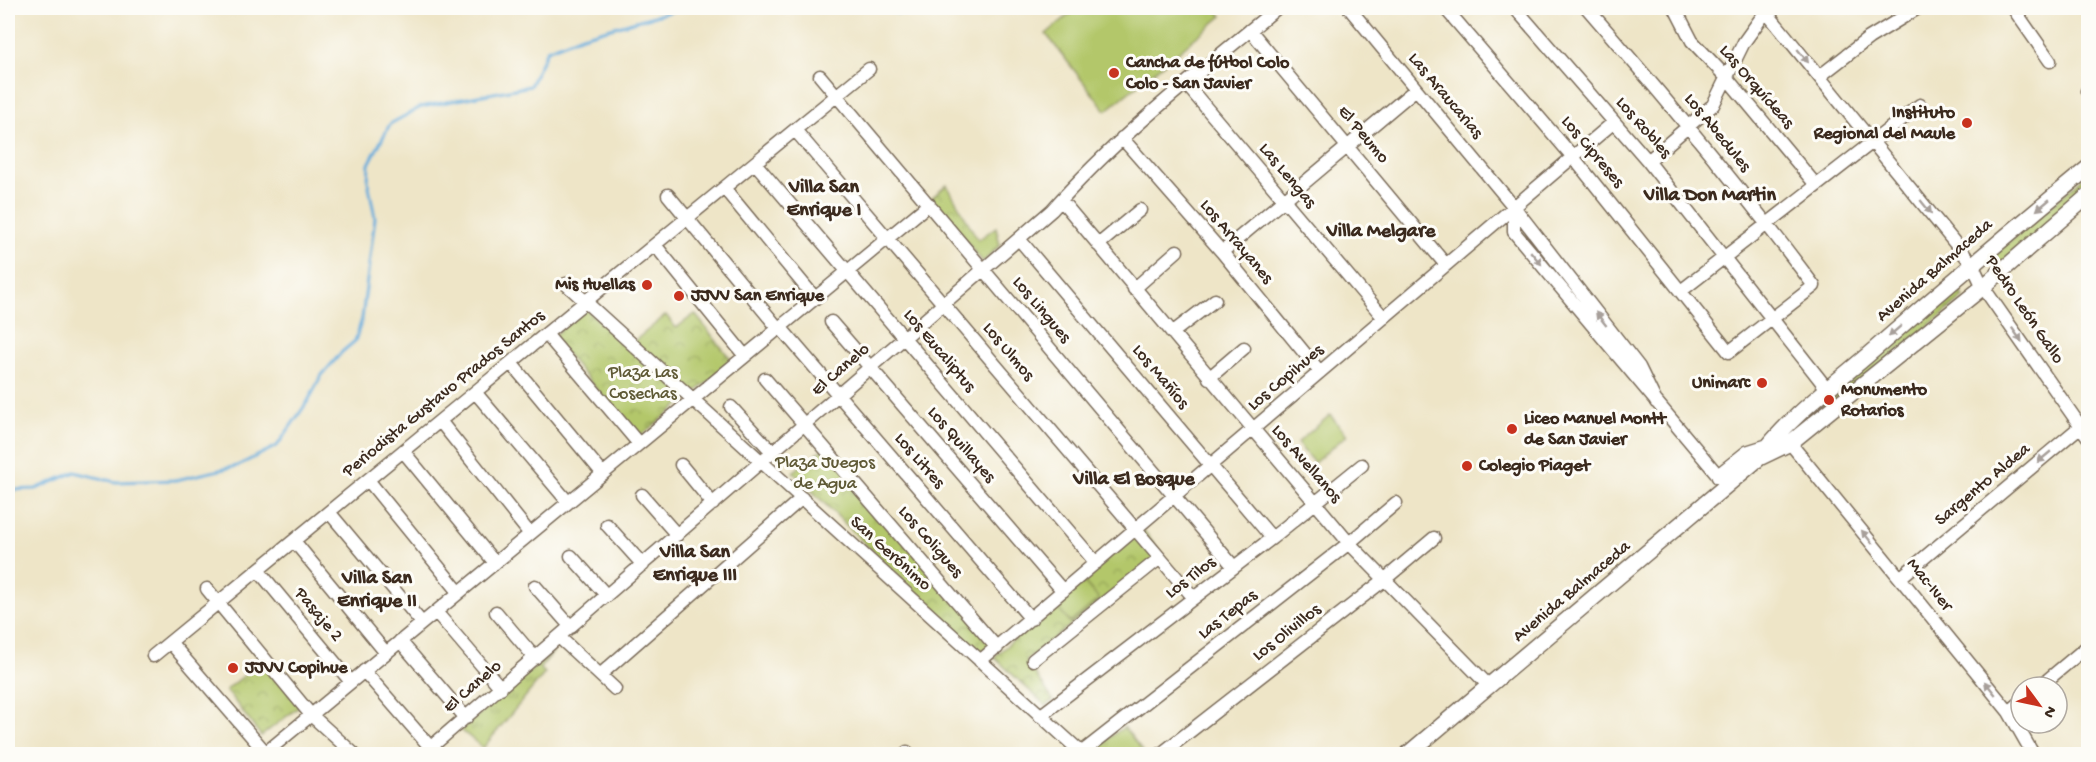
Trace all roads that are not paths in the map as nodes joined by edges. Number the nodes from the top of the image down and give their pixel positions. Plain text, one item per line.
1 (1278, 8) edge
2 (1349, 8) edge
3 (1445, 8) edge
4 (1515, 8) edge
5 (1587, 8) edge
6 (1675, 8) edge
7 (1767, 8) edge
8 (1918, 8) edge
9 (2013, 8) edge
10 (1250, 30) junction
11 (2050, 61) dead end
12 (869, 69) dead end
13 (820, 76) dead end
14 (1820, 76) junction
15 (1726, 77) junction
16 (1186, 84) junction
17 (1416, 89) junction
18 (837, 96) junction
19 (1920, 105) dead end
20 (1614, 122) junction
21 (1690, 126) junction
22 (795, 130) junction
23 (1122, 138) junction
24 (1873, 141) junction
25 (1348, 146) junction
26 (1573, 157) junction
27 (1648, 161) junction
28 (755, 163) junction
29 (2088, 168) edge
30 (1816, 185) junction
31 (724, 188) junction
32 (668, 195) dead end
33 (2088, 196) edge
34 (1283, 199) junction
35 (1061, 200) junction
36 (929, 204) junction
37 (1514, 207) junction
38 (1140, 210) dead end
39 (687, 218) junction
40 (1767, 223) junction
41 (887, 238) junction
42 (1019, 239) junction
43 (655, 245) junction
44 (1098, 245) junction
45 (1177, 252) dead end
46 (1222, 252) junction
47 (1725, 256) junction
48 (1972, 264) junction
49 (1446, 265) junction
50 (984, 270) junction
51 (847, 271) junction
52 (566, 284) dead end
53 (1983, 287) junction
54 (1134, 289) junction
55 (1681, 291) junction
56 (815, 298) junction
57 (1215, 300) dead end
58 (586, 302) junction
59 (944, 304) junction
60 (1384, 318) junction
61 (1771, 319) junction
62 (831, 322) dead end
63 (779, 328) junction
64 (1172, 333) junction
65 (546, 334) junction
66 (905, 338) junction
67 (1244, 348) dead end
68 (745, 356) junction
69 (511, 363) junction
70 (871, 368) junction
71 (1320, 372) junction
72 (1209, 378) junction
73 (765, 379) dead end
74 (1828, 390) junction
75 (476, 392) junction
76 (839, 396) junction
77 (693, 399) junction
78 (731, 407) dead end
79 (440, 421) junction
80 (805, 425) junction
81 (2086, 427) edge
82 (1252, 430) junction
83 (1790, 443) junction
84 (639, 444) junction
85 (403, 451) junction
86 (1763, 452) junction
87 (773, 453) junction
88 (762, 462) junction
89 (681, 465) dead end
90 (1211, 465) junction
91 (1362, 465) dead end
92 (603, 474) junction
93 (368, 480) junction
94 (1723, 481) junction
95 (642, 495) dead end
96 (1174, 496) junction
97 (802, 498) junction
98 (568, 502) junction
99 (1396, 503) dead end
100 (713, 504) junction
101 (1316, 504) junction
102 (329, 512) junction
103 (607, 525) dead end
104 (1136, 529) junction
105 (530, 534) junction
106 (677, 536) junction
107 (1272, 538) junction
108 (1434, 538) dead end
109 (294, 541) junction
110 (1349, 543) junction
111 (572, 556) dead end
112 (1160, 558) junction
113 (495, 563) junction
114 (1096, 563) junction
115 (643, 565) junction
116 (1234, 567) junction
117 (258, 570) junction
118 (1900, 578) junction
119 (1384, 580) junction
120 (535, 585) dead end
121 (207, 589) dead end
122 (1063, 591) junction
123 (459, 592) junction
124 (607, 596) junction
125 (1194, 598) junction
126 (218, 603) junction
127 (436, 612) junction
128 (496, 612) dead end
129 (1031, 619) junction
130 (422, 623) junction
131 (571, 627) junction
132 (559, 637) junction
133 (400, 641) junction
134 (170, 642) junction
135 (2088, 646) edge
136 (997, 648) junction
137 (386, 653) junction
138 (153, 656) dead end
139 (535, 658) junction
140 (1033, 660) dead end
141 (980, 661) junction
142 (364, 671) junction
143 (600, 675) junction
144 (2053, 675) edge
145 (351, 682) junction
146 (1489, 686) junction
147 (501, 688) junction
148 (615, 689) dead end
149 (2009, 711) edge
150 (311, 715) junction
151 (1040, 716) junction
152 (466, 718) junction
153 (2020, 735) edge
154 (427, 751) edge
155 (2028, 752) edge
156 (348, 753) edge
157 (265, 754) edge
158 (1082, 754) edge
159 (1161, 754) edge
160 (1408, 754) edge

1 - 10 street, El Canelo
2 - 17 street, Las Araucarias
3 - 26 street, Los Cipreses
4 - 20 street, Los Robles
5 - 21 street, Los Abedules
6 - 15 street, Las Orquídeas
7 -> 14 street, Pedro León Gallo
7 - 15 street
8 - 14 street
9 - 11 street
10 - 16 street, El Canelo
10 - 25 street, El Peumo
12 - 18 street, Periodista Gustavo Prados Santos
13 - 18 street, Los Lingues
14 - 24 street, Pedro León Gallo
15 - 21 street
15 - 30 street, Las Orquídeas
16 - 23 street, El Canelo
16 - 34 street, Las Lengas
17 - 25 street
17 - 37 street, Las Araucarias
18 - 22 street, Periodista Gustavo Prados Santos
18 - 36 street, Los Lingues
19 - 24 street
20 - 26 street, Los Copihues
20 - 27 street, Los Robles
21 - 27 street
21 - 40 street, Los Abedules
22 - 28 street, Periodista Gustavo Prados Santos
22 - 41 street, Los Ulmos
23 - 35 street, El Canelo
23 - 46 street, Los Arrayanes
24 - 30 street
24 -> 48 street, Pedro León Gallo
25 - 34 street
25 - 49 street, El Peumo
26 - 37 street, Los Copihues
26 - 55 street, Los Cipreses
27 - 47 street, Los Robles
28 - 31 street, Periodista Gustavo Prados Santos
28 - 51 street, Los Eucaliptus
29 -> 48 main road, Avenida Balmaceda
30 - 40 street
31 - 39 street, Periodista Gustavo Prados Santos
31 - 56 street
32 - 39 street, Los Litres
33 - 53 main road, Avenida Balmaceda
34 - 46 street
34 - 60 street, Las Lengas
35 - 42 street, El Canelo
35 - 44 street, Los Avellanos
36 - 41 street
36 - 50 street, Los Lingues
37 - 49 street, Los Copihues
37 - 94 street
38 - 44 street
39 - 43 street, Periodista Gustavo Prados Santos
39 - 63 street, Los Litres
40 - 47 street
40 - 61 street, Los Abedules
41 - 51 street
41 - 59 street, Los Ulmos
42 - 50 street, El Canelo
42 - 90 street, Los Mañíos
43 - 58 street, Periodista Gustavo Prados Santos
43 - 68 street
44 - 54 street, Los Avellanos
45 - 54 street
46 - 71 street, Los Arrayanes
47 - 55 street
47 - 61 street, Los Robles
48 - 53 street, Pedro León Gallo
48 -> 74 main road, Avenida Balmaceda
49 - 60 street, Los Copihues
50 - 59 street, El Canelo
50 - 96 street, Los Lingues
51 - 56 street
51 - 66 street, Los Eucaliptus
52 - 58 street, San Gerónimo
53 -> 81 street, Pedro León Gallo
53 - 83 main road, Avenida Balmaceda
54 - 64 street, Los Avellanos
55 - 61 street, Los Cipreses
56 - 63 street
57 - 64 street
58 - 65 street, Periodista Gustavo Prados Santos
58 - 77 street, San Gerónimo
59 - 66 street, El Canelo
59 - 104 street, Los Ulmos
60 - 71 street, Los Copihues
61 - 74 street, Los Robles
62 - 70 street, Los Quillayes
63 - 68 street
63 - 76 street, Los Litres
64 - 72 street, Los Avellanos
65 - 69 street, Periodista Gustavo Prados Santos
65 - 84 street
66 - 70 street, El Canelo
66 - 114 street, Los Eucaliptus
67 - 72 street
68 - 77 street
69 - 75 street, Periodista Gustavo Prados Santos
69 - 92 street
70 - 76 street, El Canelo
70 - 122 street, Los Quillayes
71 - 82 street, Los Copihues
72 - 82 street, Los Avellanos
73 - 80 street, Los Coligues
74 - 86 main road, Avenida Balmaceda
75 - 79 street, Periodista Gustavo Prados Santos
75 - 98 street
76 - 80 street, El Canelo
76 - 129 street, Los Litres
77 - 84 street
77 - 88 street, San Gerónimo
78 - 87 street
79 - 85 street, Periodista Gustavo Prados Santos
79 - 105 street
80 - 87 street, El Canelo
80 - 136 street, Los Coligues
81 -> 118 street, Sargento Aldea
82 - 90 street, Los Copihues
82 - 101 street, Los Avellanos
83 - 86 main road, Avenida Balmaceda
118 -> 83 street, Mac-Iver
84 - 92 street
85 - 93 street, Periodista Gustavo Prados Santos
85 - 113 street
86 - 94 main road, Avenida Balmaceda
87 - 88 street, El Canelo
88 - 97 street, San Gerónimo
88 - 100 street, El Canelo
89 - 100 street
90 - 96 street, Los Copihues
90 - 107 street, Los Mañíos
91 - 101 street, Los Tilos
92 - 98 street
93 - 102 street, Periodista Gustavo Prados Santos
93 - 123 street
94 - 146 main road, Avenida Balmaceda
95 - 106 street
96 - 104 street, Los Copihues
96 - 116 street, Los Lingues
97 - 141 street, San Gerónimo
97 - 143 street
98 - 105 street
99 - 110 street, Las Tepas
100 - 106 street, El Canelo
101 - 107 street, Los Tilos
101 - 110 street, Los Avellanos
102 - 109 street, Periodista Gustavo Prados Santos
102 - 130 street
103 - 115 street
104 - 112 street, Los Ulmos
104 - 114 street, Los Copihues
105 - 113 street
106 - 115 street, El Canelo
107 - 116 street, Los Tilos
108 - 119 street, Los Olivillos
109 - 117 street, Periodista Gustavo Prados Santos
109 - 137 street
110 - 119 street, Los Avellanos
110 - 158 street, Las Tepas
111 - 124 street
112 - 125 street, Los Ulmos
112 - 140 street
113 - 123 street
114 - 122 street, Los Copihues
115 - 124 street, El Canelo
116 - 125 street, Los Tilos
117 - 126 street, Periodista Gustavo Prados Santos
117 - 145 street, Pasaje 2
149 -> 118 street, Mac-Iver
119 - 146 street, Los Avellanos
119 - 159 street, Los Olivillos
120 - 131 street
121 - 126 street
122 - 129 street, Los Copihues
123 - 127 street
124 - 131 street, El Canelo
125 - 151 street, Los Tilos
126 - 134 street, Periodista Gustavo Prados Santos
126 - 150 street
127 - 130 street
127 - 147 street
128 - 139 street
129 - 136 street, Los Copihues
130 - 133 street
131 - 132 street, El Canelo
132 - 139 street, El Canelo
132 - 143 street
133 - 137 street
133 - 152 street
134 - 138 street, Periodista Gustavo Prados Santos
134 - 157 street
135 - 144 street
136 - 141 street, Los Copihues
137 - 142 street
139 - 147 street, El Canelo
141 - 151 street, San Gerónimo
142 - 145 street
142 - 154 street
143 - 148 street
145 - 150 street
146 - 160 main road, Avenida Balmaceda
147 - 152 street, El Canelo
150 - 156 street
150 - 157 street
151 - 158 street, San Gerónimo
152 - 154 street, El Canelo
153 - 155 street, Mac-Iver

